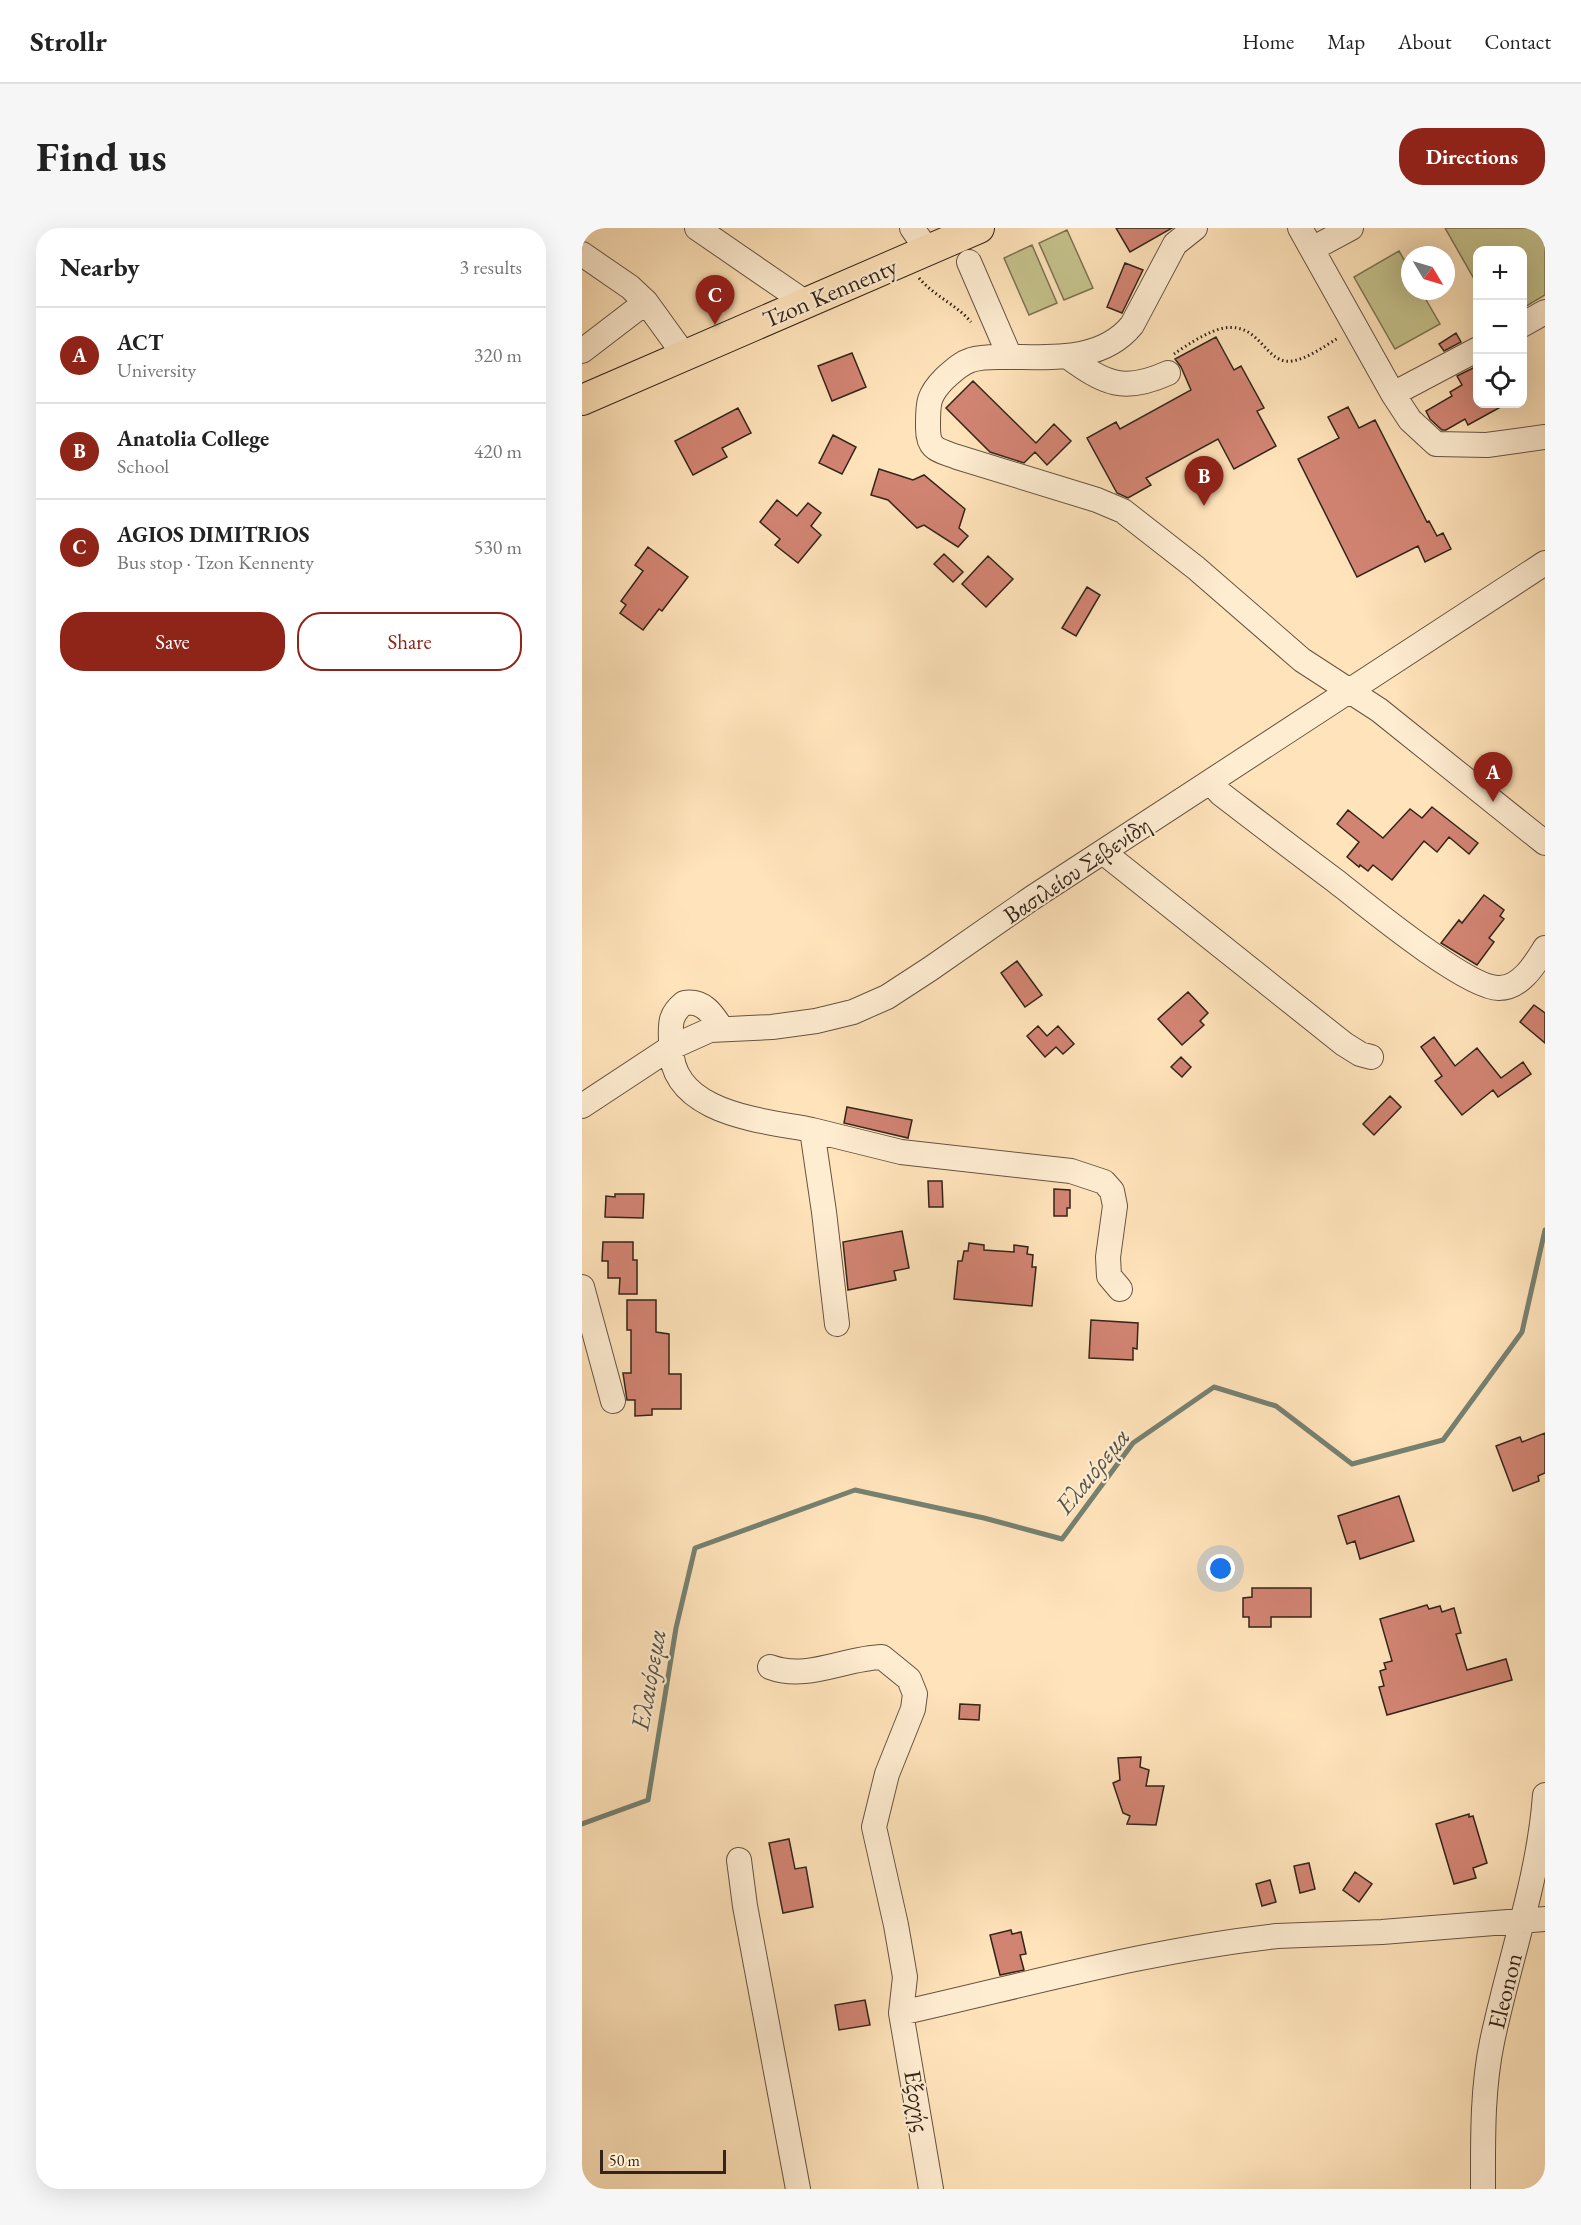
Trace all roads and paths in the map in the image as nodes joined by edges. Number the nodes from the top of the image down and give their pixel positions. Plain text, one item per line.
1 (697, 228) edge
2 (979, 228) edge
3 (1195, 228) edge
4 (1300, 228) edge
5 (1351, 228) edge
6 (917, 246) edge
7 (1312, 249) junction
8 (582, 254) edge
9 (969, 262) dead end
10 (646, 302) junction
11 (806, 303) junction
12 (1545, 312) edge
13 (1527, 322) edge
14 (973, 324) dead end
15 (1356, 328) junction
16 (582, 351) edge
17 (1473, 352) edge
18 (685, 356) junction
19 (1067, 356) junction
20 (1010, 357) junction
21 (1165, 374) joint
22 (1393, 394) junction
23 (582, 400) edge
24 (1545, 437) edge
25 (1545, 563) edge
26 (1349, 690) junction
27 (1210, 782) junction
28 (1545, 843) edge
29 (1103, 852) junction
30 (1545, 948) edge
31 (722, 1029) junction
32 (670, 1048) junction
33 (1371, 1057) dead end
34 (582, 1106) edge
35 (812, 1130) junction
36 (582, 1287) edge
37 (1120, 1289) dead end
38 (837, 1324) dead end
39 (613, 1401) dead end
40 (770, 1667) dead end
41 (1545, 1795) edge
42 (739, 1860) dead end
43 (1533, 1920) edge
44 (901, 2013) junction
45 (798, 2189) edge
46 (931, 2189) edge
47 (1483, 2189) edge

1 - 11 street
2 - 6 main road, Tzon Kennenty
3 - 19 street
4 - 7 street
5 - 7 street
6 - 11 main road, Tzon Kennenty
6 - 14 path
7 - 15 street
8 - 10 street
9 - 20 street
10 - 16 street
10 - 18 street
11 - 18 main road, Tzon Kennenty
12 - 13 street
15 - 21 path
15 - 22 street
17 - 22 street
18 - 23 main road, Tzon Kennenty
19 - 20 street
19 - 21 street
20 - 26 street
22 - 24 street
25 - 26 street, Βασιλείου Σεβενίδη
26 - 27 street, Βασιλείου Σεβενίδη
26 - 28 street
27 - 29 street, Βασιλείου Σεβενίδη
27 - 30 street
29 - 31 street, Βασιλείου Σεβενίδη
29 - 33 street
31 - 32 street, Βασιλείου Σεβενίδη
31 - 32 street
32 - 34 street, Βασιλείου Σεβενίδη
32 - 35 street
35 - 37 street
35 - 38 street
36 - 39 street
40 - 44 street, Εξοχής
41 - 43 street, Eleonon
42 - 45 street
43 - 44 street
43 - 47 street, Eleonon
44 - 46 street, Εξοχής

